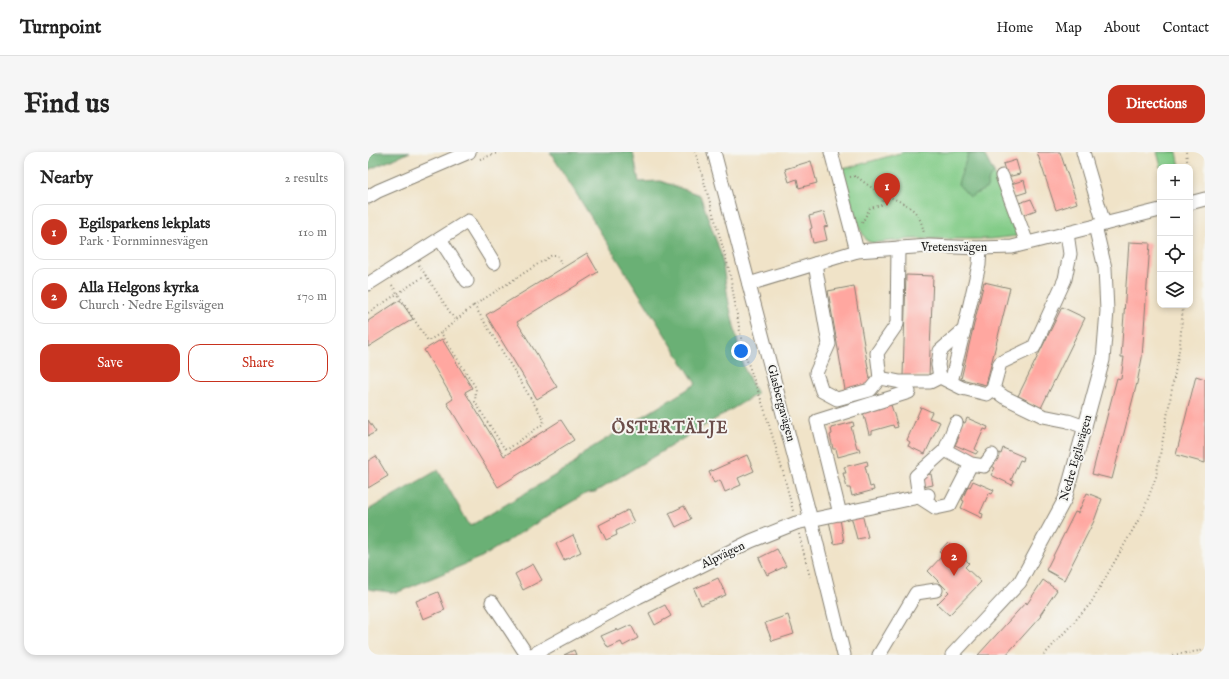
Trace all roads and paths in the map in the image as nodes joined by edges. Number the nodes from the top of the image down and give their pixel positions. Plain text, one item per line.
1 (469, 152) edge
2 (694, 152) edge
3 (714, 152) edge
4 (831, 152) edge
5 (1083, 152) edge
6 (1186, 152) edge
7 (1188, 164) edge
8 (1002, 176) dead end
9 (838, 180) junction
10 (885, 195) junction
11 (368, 197) edge
12 (1205, 199) edge
13 (1193, 202) edge
14 (1157, 211) edge
15 (1099, 225) junction
16 (852, 231) junction
17 (1067, 233) junction
18 (440, 239) junction
19 (1027, 243) junction
20 (929, 246) junction
21 (898, 248) junction
22 (980, 248) junction
23 (857, 251) junction
24 (413, 256) junction
25 (494, 262) dead end
26 (815, 264) junction
27 (562, 265) dead end
28 (384, 274) junction
29 (426, 275) junction
30 (468, 281) dead end
31 (368, 284) edge
32 (749, 284) junction
33 (397, 293) junction
34 (474, 305) junction
35 (1183, 308) edge
36 (368, 313) edge
37 (964, 330) junction
38 (441, 333) junction
39 (880, 378) junction
40 (945, 379) junction
41 (993, 389) junction
42 (908, 392) dead end
43 (956, 423) dead end
44 (1085, 427) junction
45 (945, 450) junction
46 (992, 455) dead end
47 (971, 464) junction
48 (924, 496) junction
49 (840, 514) junction
50 (811, 520) junction
51 (796, 523) junction
52 (812, 582) dead end
53 (936, 590) dead end
54 (492, 602) dead end
55 (1205, 650) edge
56 (527, 655) edge
57 (532, 655) edge
58 (844, 655) edge
59 (879, 655) edge
60 (952, 655) edge
61 (1044, 655) edge
62 (1173, 655) edge

1 - 11 street
2 - 51 path
3 - 32 street, Glasbergavägen
4 - 9 street
5 - 15 street, Nedre Egilsvägen
6 - 7 path
8 - 19 street
9 - 10 path
9 - 16 street
10 - 16 path
10 - 20 path
12 - 13 street
14 - 15 street, Vretensvägen
15 - 17 street, Vretensvägen
15 - 44 street, Nedre Egilsvägen
16 - 23 street
17 - 19 street, Vretensvägen
17 - 41 street
18 - 24 street
18 - 25 street
18 - 30 street
19 - 22 street, Vretensvägen
20 - 21 street, Vretensvägen
20 - 22 street, Vretensvägen
21 - 23 street, Vretensvägen
21 - 39 street
22 - 37 street
23 - 26 street, Vretensvägen
24 - 28 street
24 - 29 path
26 - 32 street, Vretensvägen
26 - 39 street
27 - 34 path
28 - 31 street
28 - 33 path
29 - 33 path
29 - 34 path
32 - 50 street, Glasbergavägen
33 - 36 path
33 - 38 path
34 - 38 path
34 - 38 path
35 - 61 path
37 - 40 street
37 - 40 street
39 - 40 street
40 - 41 street
41 - 44 street
42 - 49 street
43 - 45 street
44 - 60 street, Nedre Egilsvägen
45 - 47 street
45 - 48 street
46 - 47 street
47 - 48 street
48 - 49 street, Alpvägen
49 - 50 street, Alpvägen
50 - 51 street, Alpvägen
50 - 58 street, Glasbergavägen
51 - 52 path
51 - 57 street, Alpvägen
53 - 59 street
54 - 56 street
55 - 62 path

